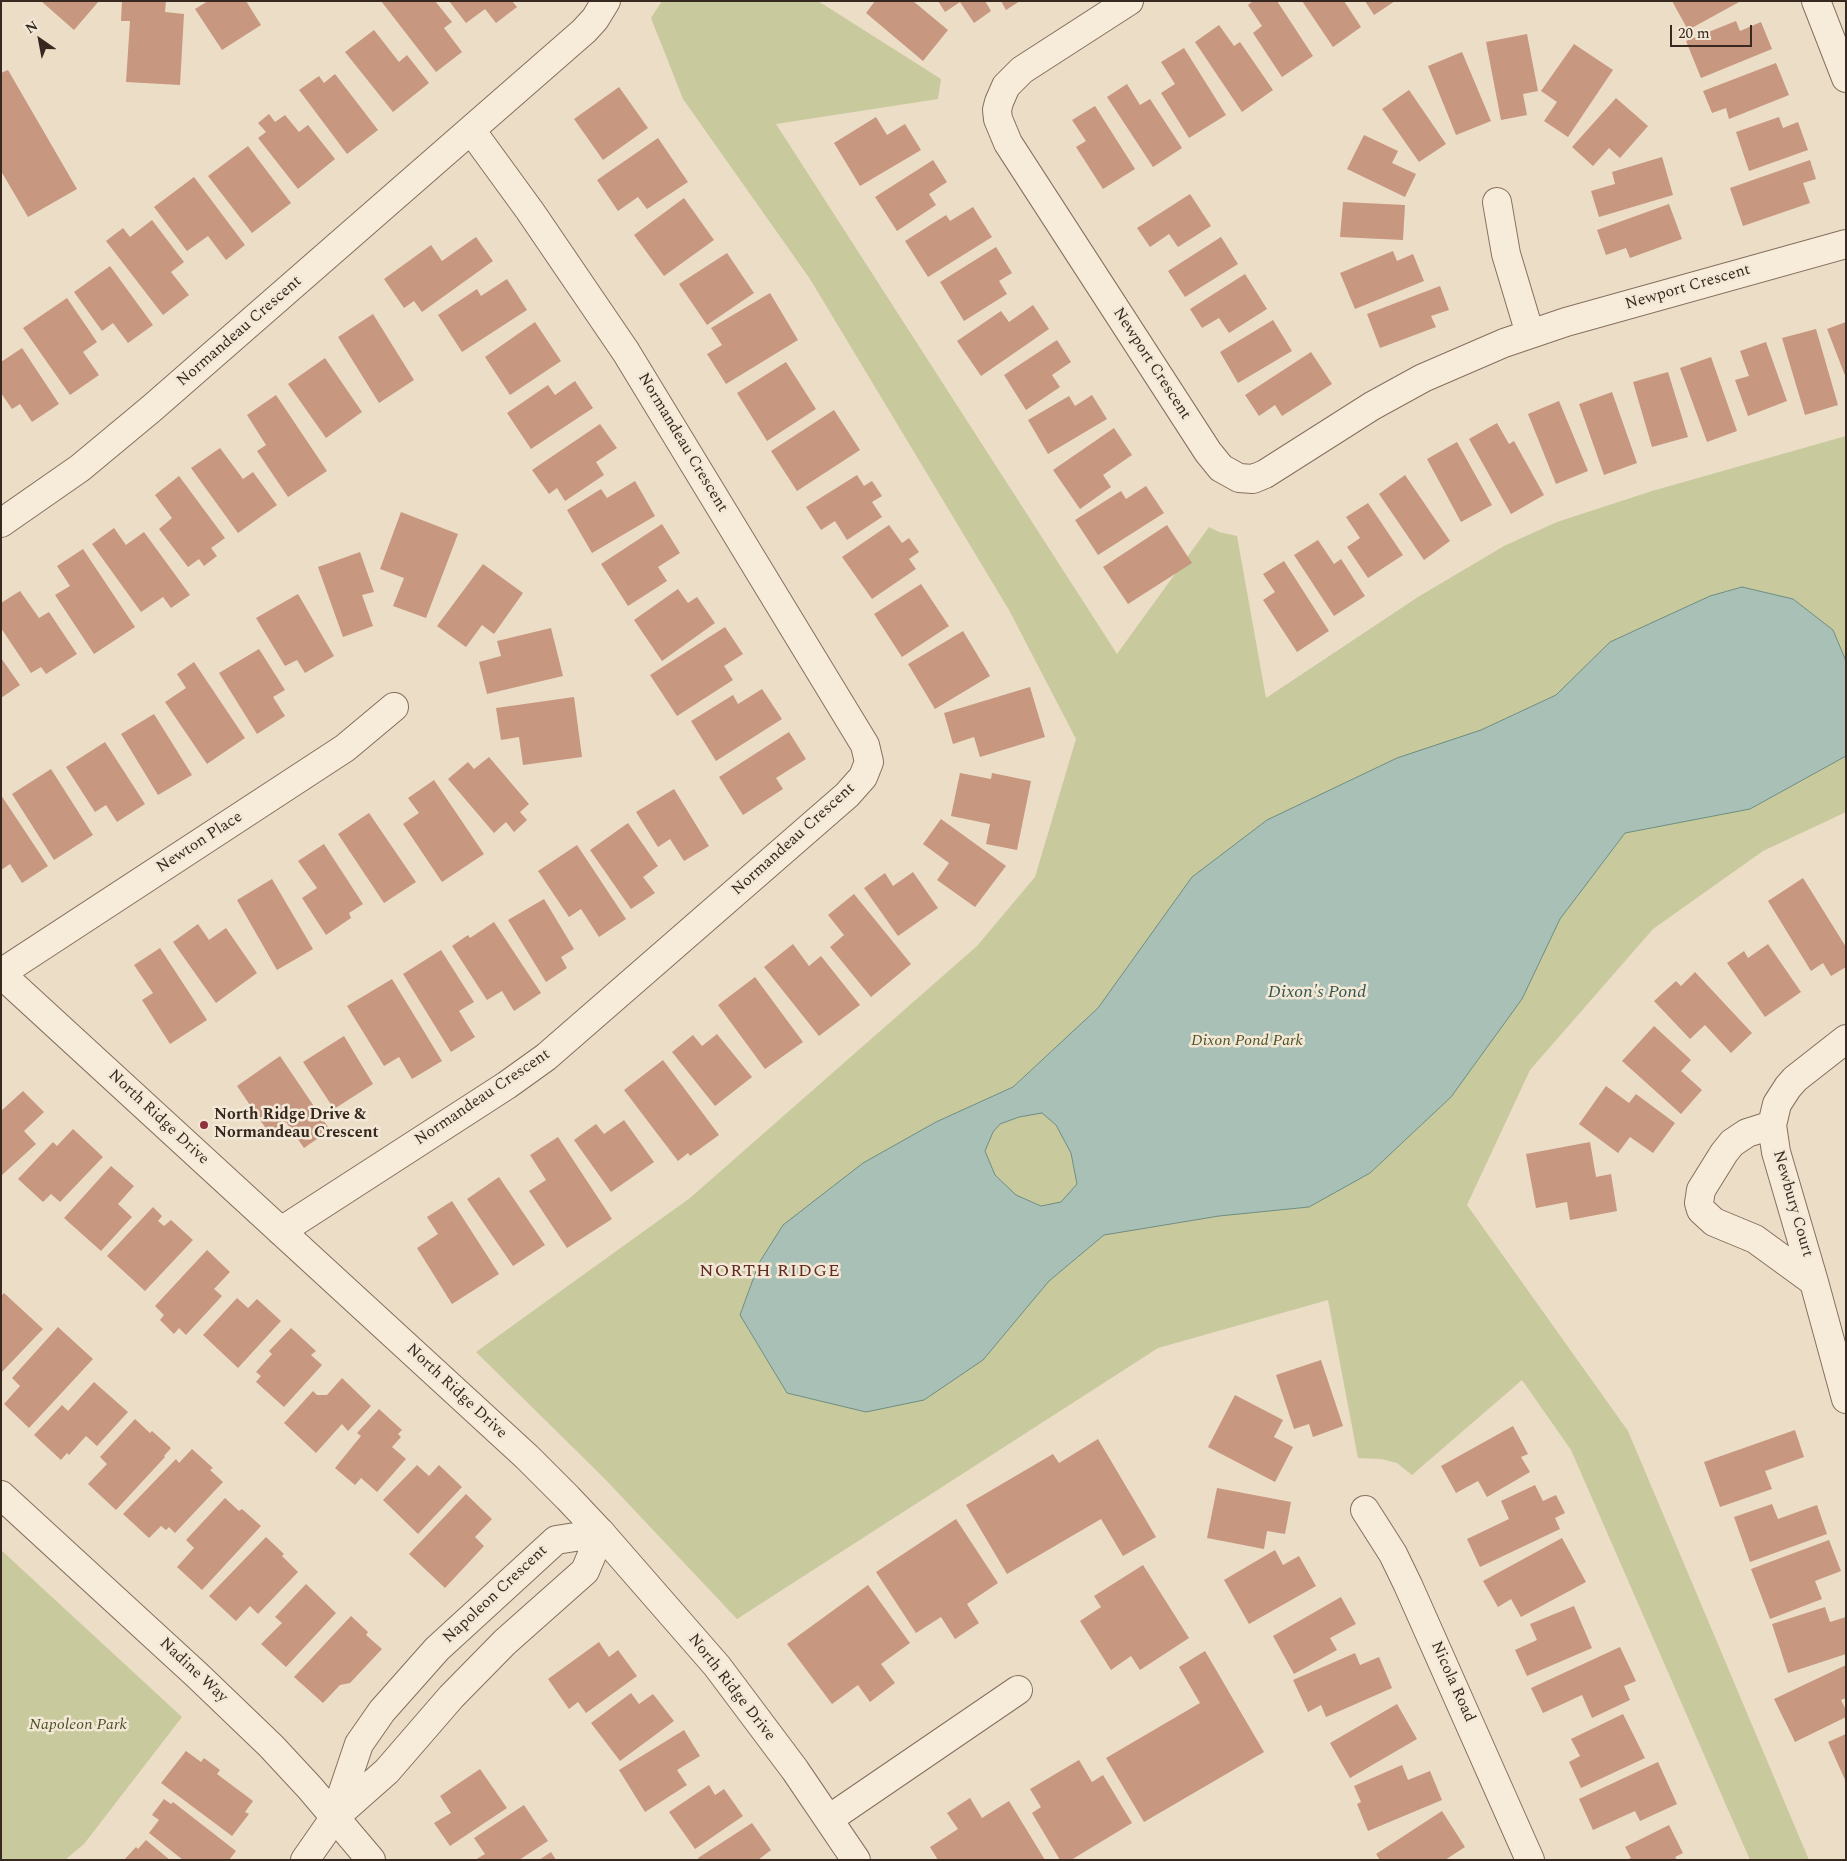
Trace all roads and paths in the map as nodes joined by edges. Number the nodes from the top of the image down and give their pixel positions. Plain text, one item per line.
1 (606, 1) edge
2 (1129, 1) edge
3 (1816, 1) edge
4 (1846, 78) edge
5 (472, 130) junction
6 (1497, 202) dead end
7 (1846, 244) edge
8 (1530, 334) junction
9 (1, 523) edge
10 (394, 707) dead end
11 (1, 973) edge
12 (1846, 1039) edge
13 (1772, 1125) junction
14 (281, 1231) junction
15 (1814, 1282) junction
16 (1846, 1399) edge
17 (1, 1496) edge
18 (1365, 1510) dead end
19 (601, 1533) junction
20 (1018, 1690) dead end
21 (335, 1817) junction
22 (829, 1819) junction
23 (305, 1860) edge
24 (371, 1860) edge
25 (856, 1860) edge
26 (1530, 1860) edge

1 - 5 street, Normandeau Crescent
2 - 8 street, Newport Crescent
3 - 4 street
5 - 9 street, Normandeau Crescent
5 - 14 street, Normandeau Crescent
6 - 8 street
7 - 8 street, Newport Crescent
10 - 11 street, Newton Place
11 - 14 street, North Ridge Drive
12 - 13 street, Newbury Court
13 - 15 street, Newbury Court
13 - 15 street, Newbury Court
14 - 19 street, North Ridge Drive
15 - 16 street, Newbury Court
17 - 21 street, Nadine Way
18 - 26 street, Nicola Road
19 - 21 street, Napoleon Crescent
19 - 21 street, Napoleon Crescent
19 - 22 street, North Ridge Drive
20 - 22 street
21 - 23 street, Napoleon Crescent
21 - 24 street, Nadine Way
22 - 25 street, North Ridge Drive

